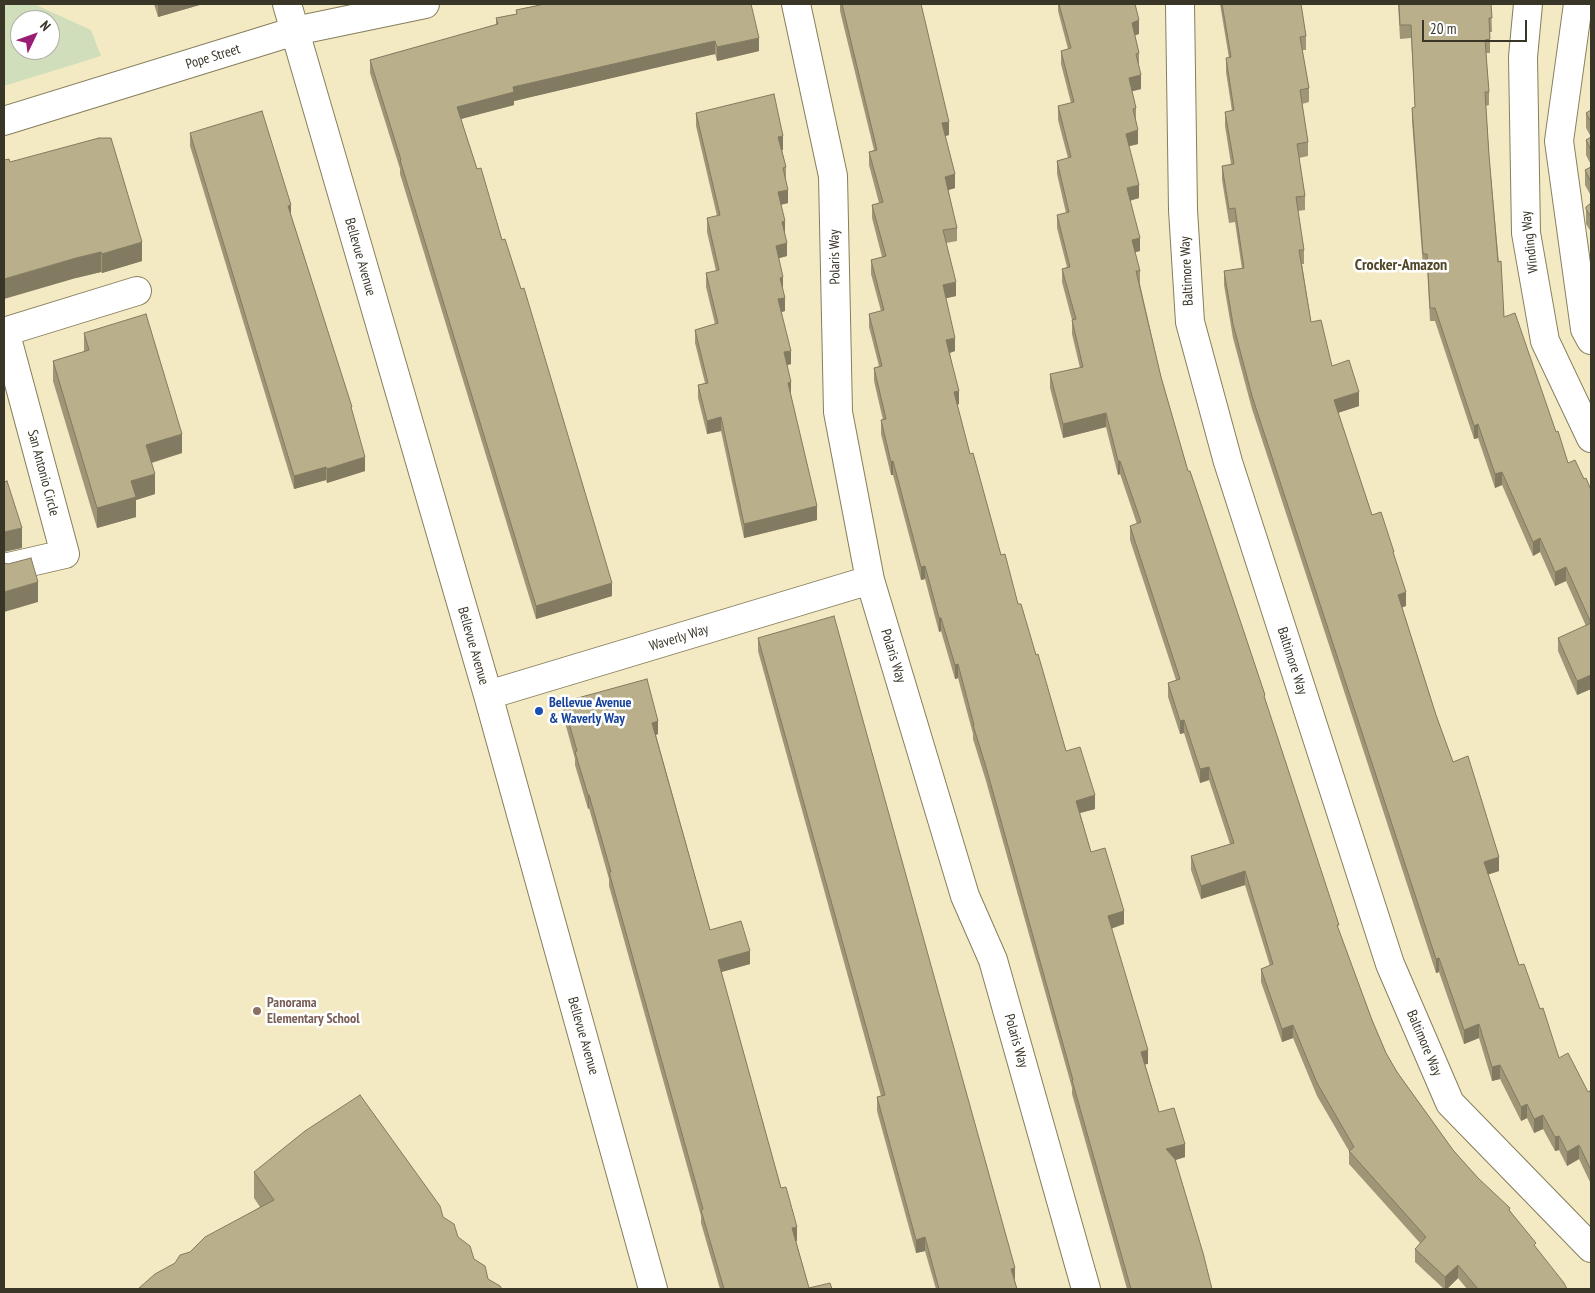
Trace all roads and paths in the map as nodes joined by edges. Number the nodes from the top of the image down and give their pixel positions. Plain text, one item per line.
1 (287, 4) edge
2 (425, 4) edge
3 (796, 4) edge
4 (1180, 4) edge
5 (1528, 4) edge
6 (1578, 4) edge
7 (295, 31) junction
8 (4, 121) edge
9 (137, 291) dead end
10 (4, 332) edge
11 (1591, 340) edge
12 (1591, 438) edge
13 (4, 568) edge
14 (870, 580) junction
15 (488, 695) junction
16 (1591, 1248) edge
17 (654, 1289) edge
18 (1086, 1289) edge

1 - 7 street, Bellevue Avenue
2 - 7 street, Pope Street
3 - 14 street, Polaris Way
4 - 16 street, Baltimore Way
5 - 12 street, Winding Way
6 - 11 street
7 - 8 street, Pope Street
7 - 15 street, Bellevue Avenue
9 - 10 street, San Antonio Circle
10 - 13 street, San Antonio Circle
14 - 15 street, Waverly Way
14 - 18 street, Polaris Way
15 - 17 street, Bellevue Avenue

